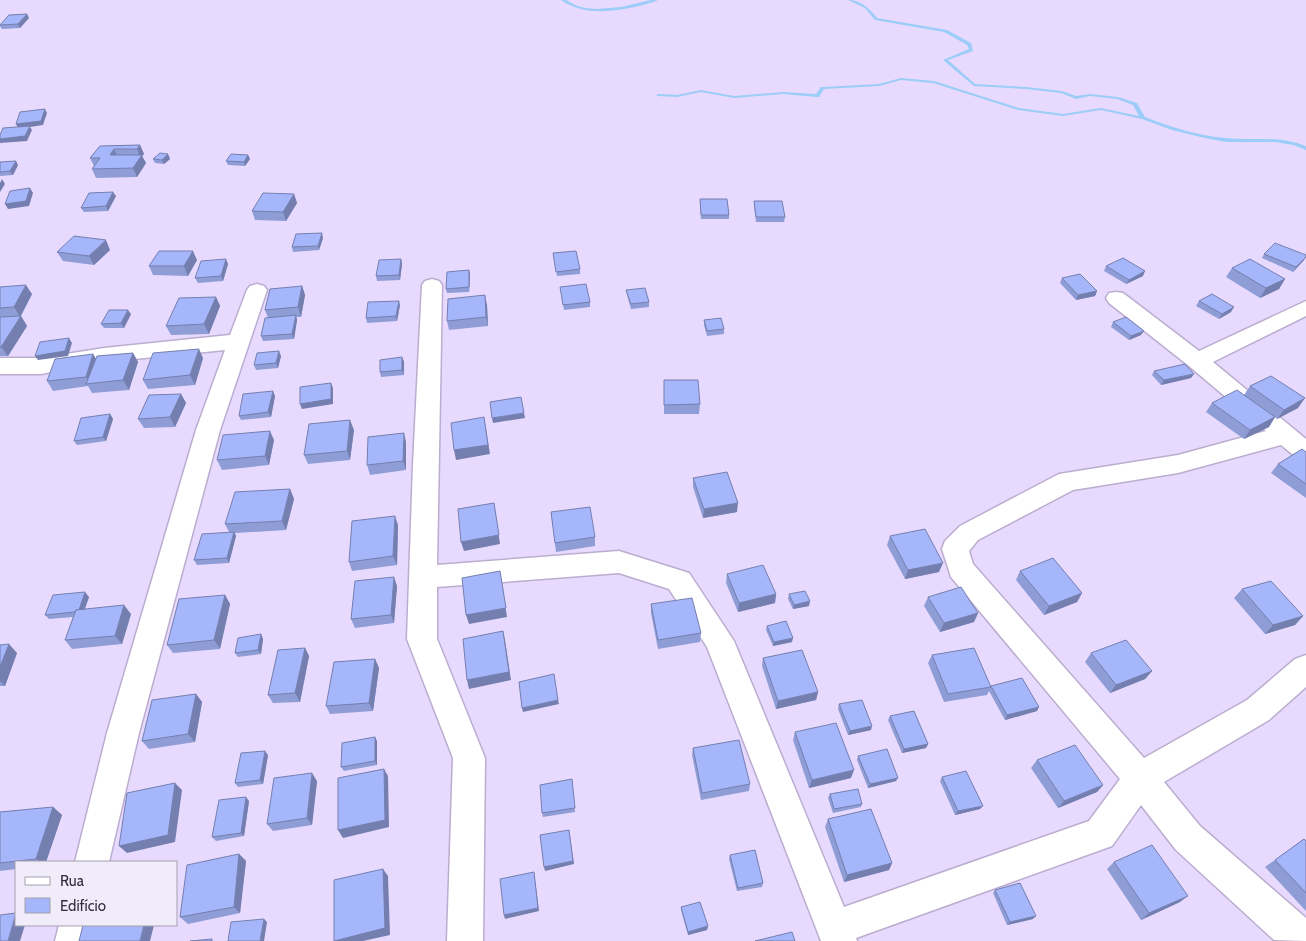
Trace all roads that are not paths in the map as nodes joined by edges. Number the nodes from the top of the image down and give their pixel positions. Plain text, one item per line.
1 (432, 285) dead end
2 (257, 290) dead end
3 (1116, 298) dead end
4 (1306, 308) edge
5 (239, 341) junction
6 (1197, 361) junction
7 (0, 366) edge
8 (1296, 443) edge
9 (423, 577) junction
10 (1306, 668) edge
11 (1140, 778) junction
12 (92, 861) edge
13 (77, 926) edge
14 (837, 935) edge
15 (1306, 938) edge
16 (73, 941) edge
17 (465, 941) edge

1 - 9 street
2 - 5 street
3 - 6 street
4 - 6 street
5 - 7 street
5 - 12 street
6 - 8 street
8 - 11 street
9 - 14 street
9 - 17 street
10 - 11 street
11 - 14 street
11 - 15 street
13 - 16 street

